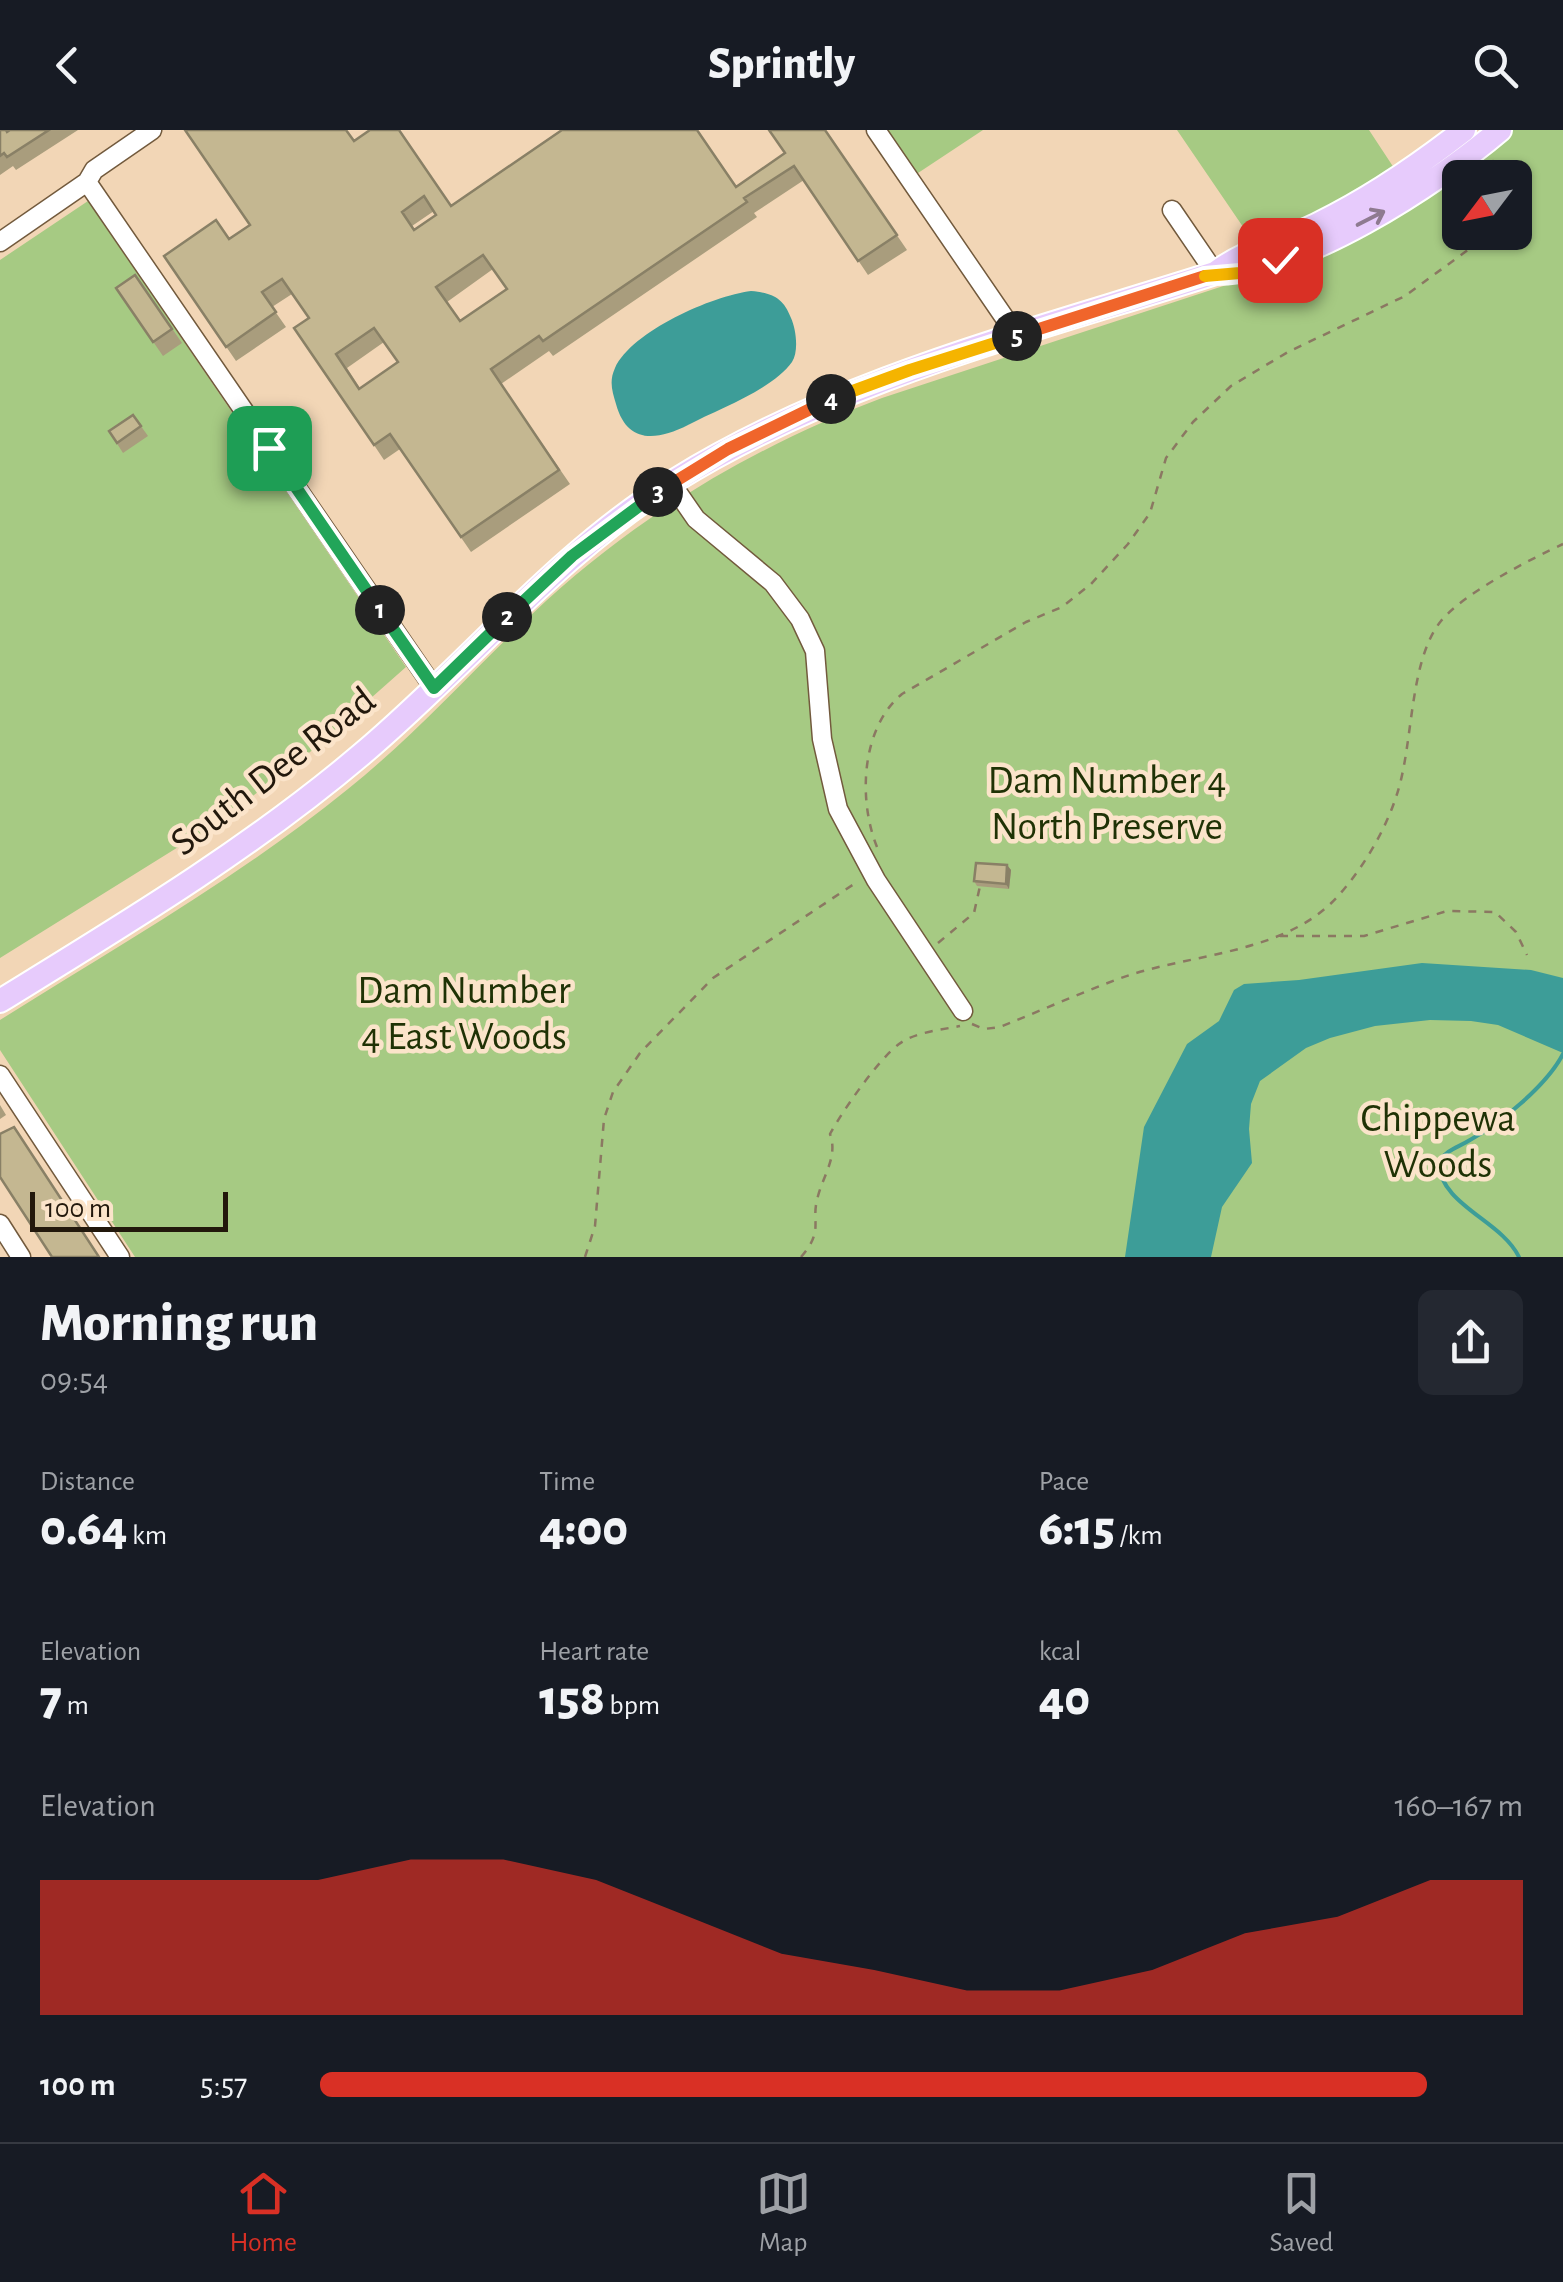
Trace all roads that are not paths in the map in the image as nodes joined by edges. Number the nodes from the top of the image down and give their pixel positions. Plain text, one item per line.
1 (152, 130) edge
2 (876, 130) edge
3 (1464, 130) edge
4 (1500, 130) edge
5 (86, 182) junction
6 (1172, 210) dead end
7 (0, 242) edge
8 (1215, 273) junction
9 (1017, 336) junction
10 (671, 483) junction
11 (434, 688) junction
12 (0, 1000) edge
13 (963, 1011) dead end
14 (0, 1075) edge
15 (0, 1224) edge
16 (21, 1257) edge
17 (120, 1257) edge

1 - 5 street
2 - 9 street
3 - 8 main road, South Dee Road
8 -> 4 main road, South Dee Road
5 - 7 street
5 - 11 street
6 - 8 street
8 - 9 main road, South Dee Road
9 - 10 main road, South Dee Road
10 - 11 main road, South Dee Road
10 - 13 street
11 - 12 main road, South Dee Road
14 - 17 street
15 - 16 street

